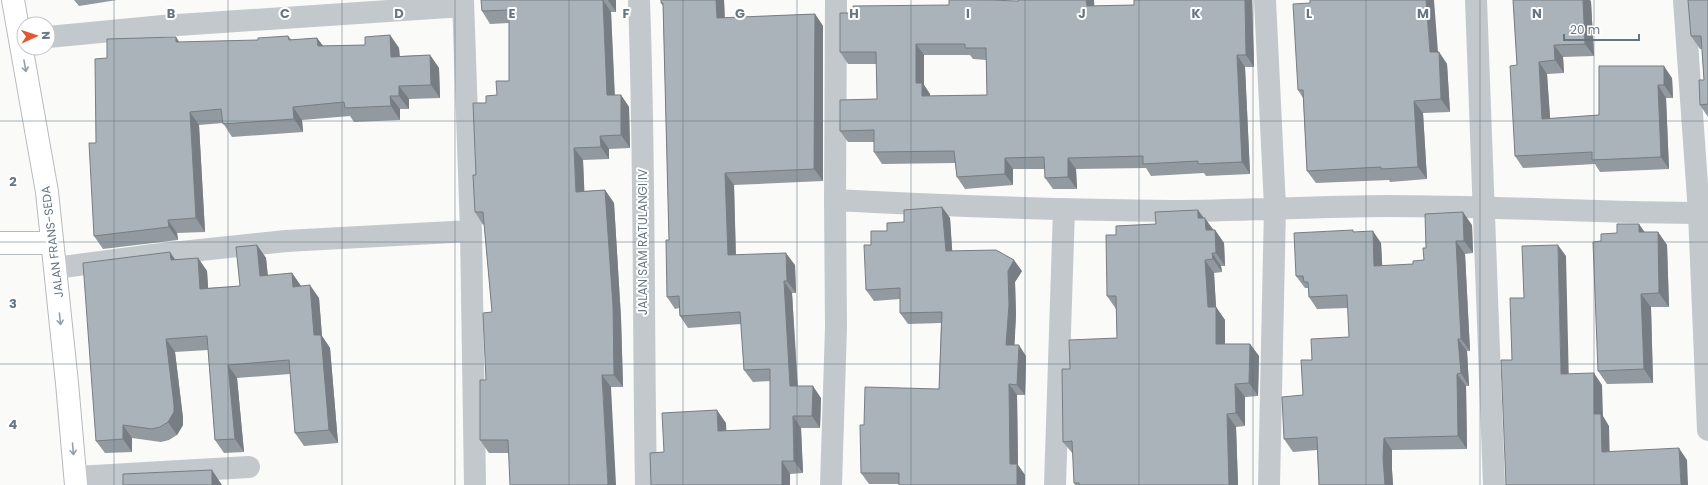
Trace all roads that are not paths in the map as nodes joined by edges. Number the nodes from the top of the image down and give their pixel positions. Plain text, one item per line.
1 (13, 0) edge
2 (638, 0) edge
3 (836, 0) edge
4 (1264, 0) edge
5 (1476, 0) edge
6 (1684, 0) edge
7 (463, 3) edge
8 (17, 16) edge
9 (56, 36) edge
10 (25, 56) edge
11 (835, 200) junction
12 (1485, 207) junction
13 (1275, 208) junction
14 (1064, 209) junction
15 (1704, 213) edge
16 (471, 231) junction
17 (52, 243) junction
18 (0, 244) edge
19 (55, 268) junction
20 (1708, 430) edge
21 (250, 467) dead end
22 (76, 481) edge
23 (475, 485) edge
24 (646, 485) edge
25 (831, 485) edge
26 (1055, 485) edge
27 (1269, 485) edge
28 (1494, 485) edge

1 - 8 main road, JALAN FRANS-SEDA
2 - 24 street, JALAN SAM RATULANGI IV
3 - 11 street
4 - 13 street
5 - 12 street
6 - 15 street
7 - 9 street
7 - 16 street
10 -> 17 main road, JALAN FRANS-SEDA
11 - 14 street
11 - 25 street
12 - 13 street
12 - 15 street
12 - 28 street
13 - 14 street
13 - 27 street
14 - 26 street
15 - 20 street
16 - 19 street
16 - 23 street
17 - 18 main road
17 - 19 main road, JALAN FRANS-SEDA
19 -> 22 main road, JALAN FRANS-SEDA
21 - 22 street

